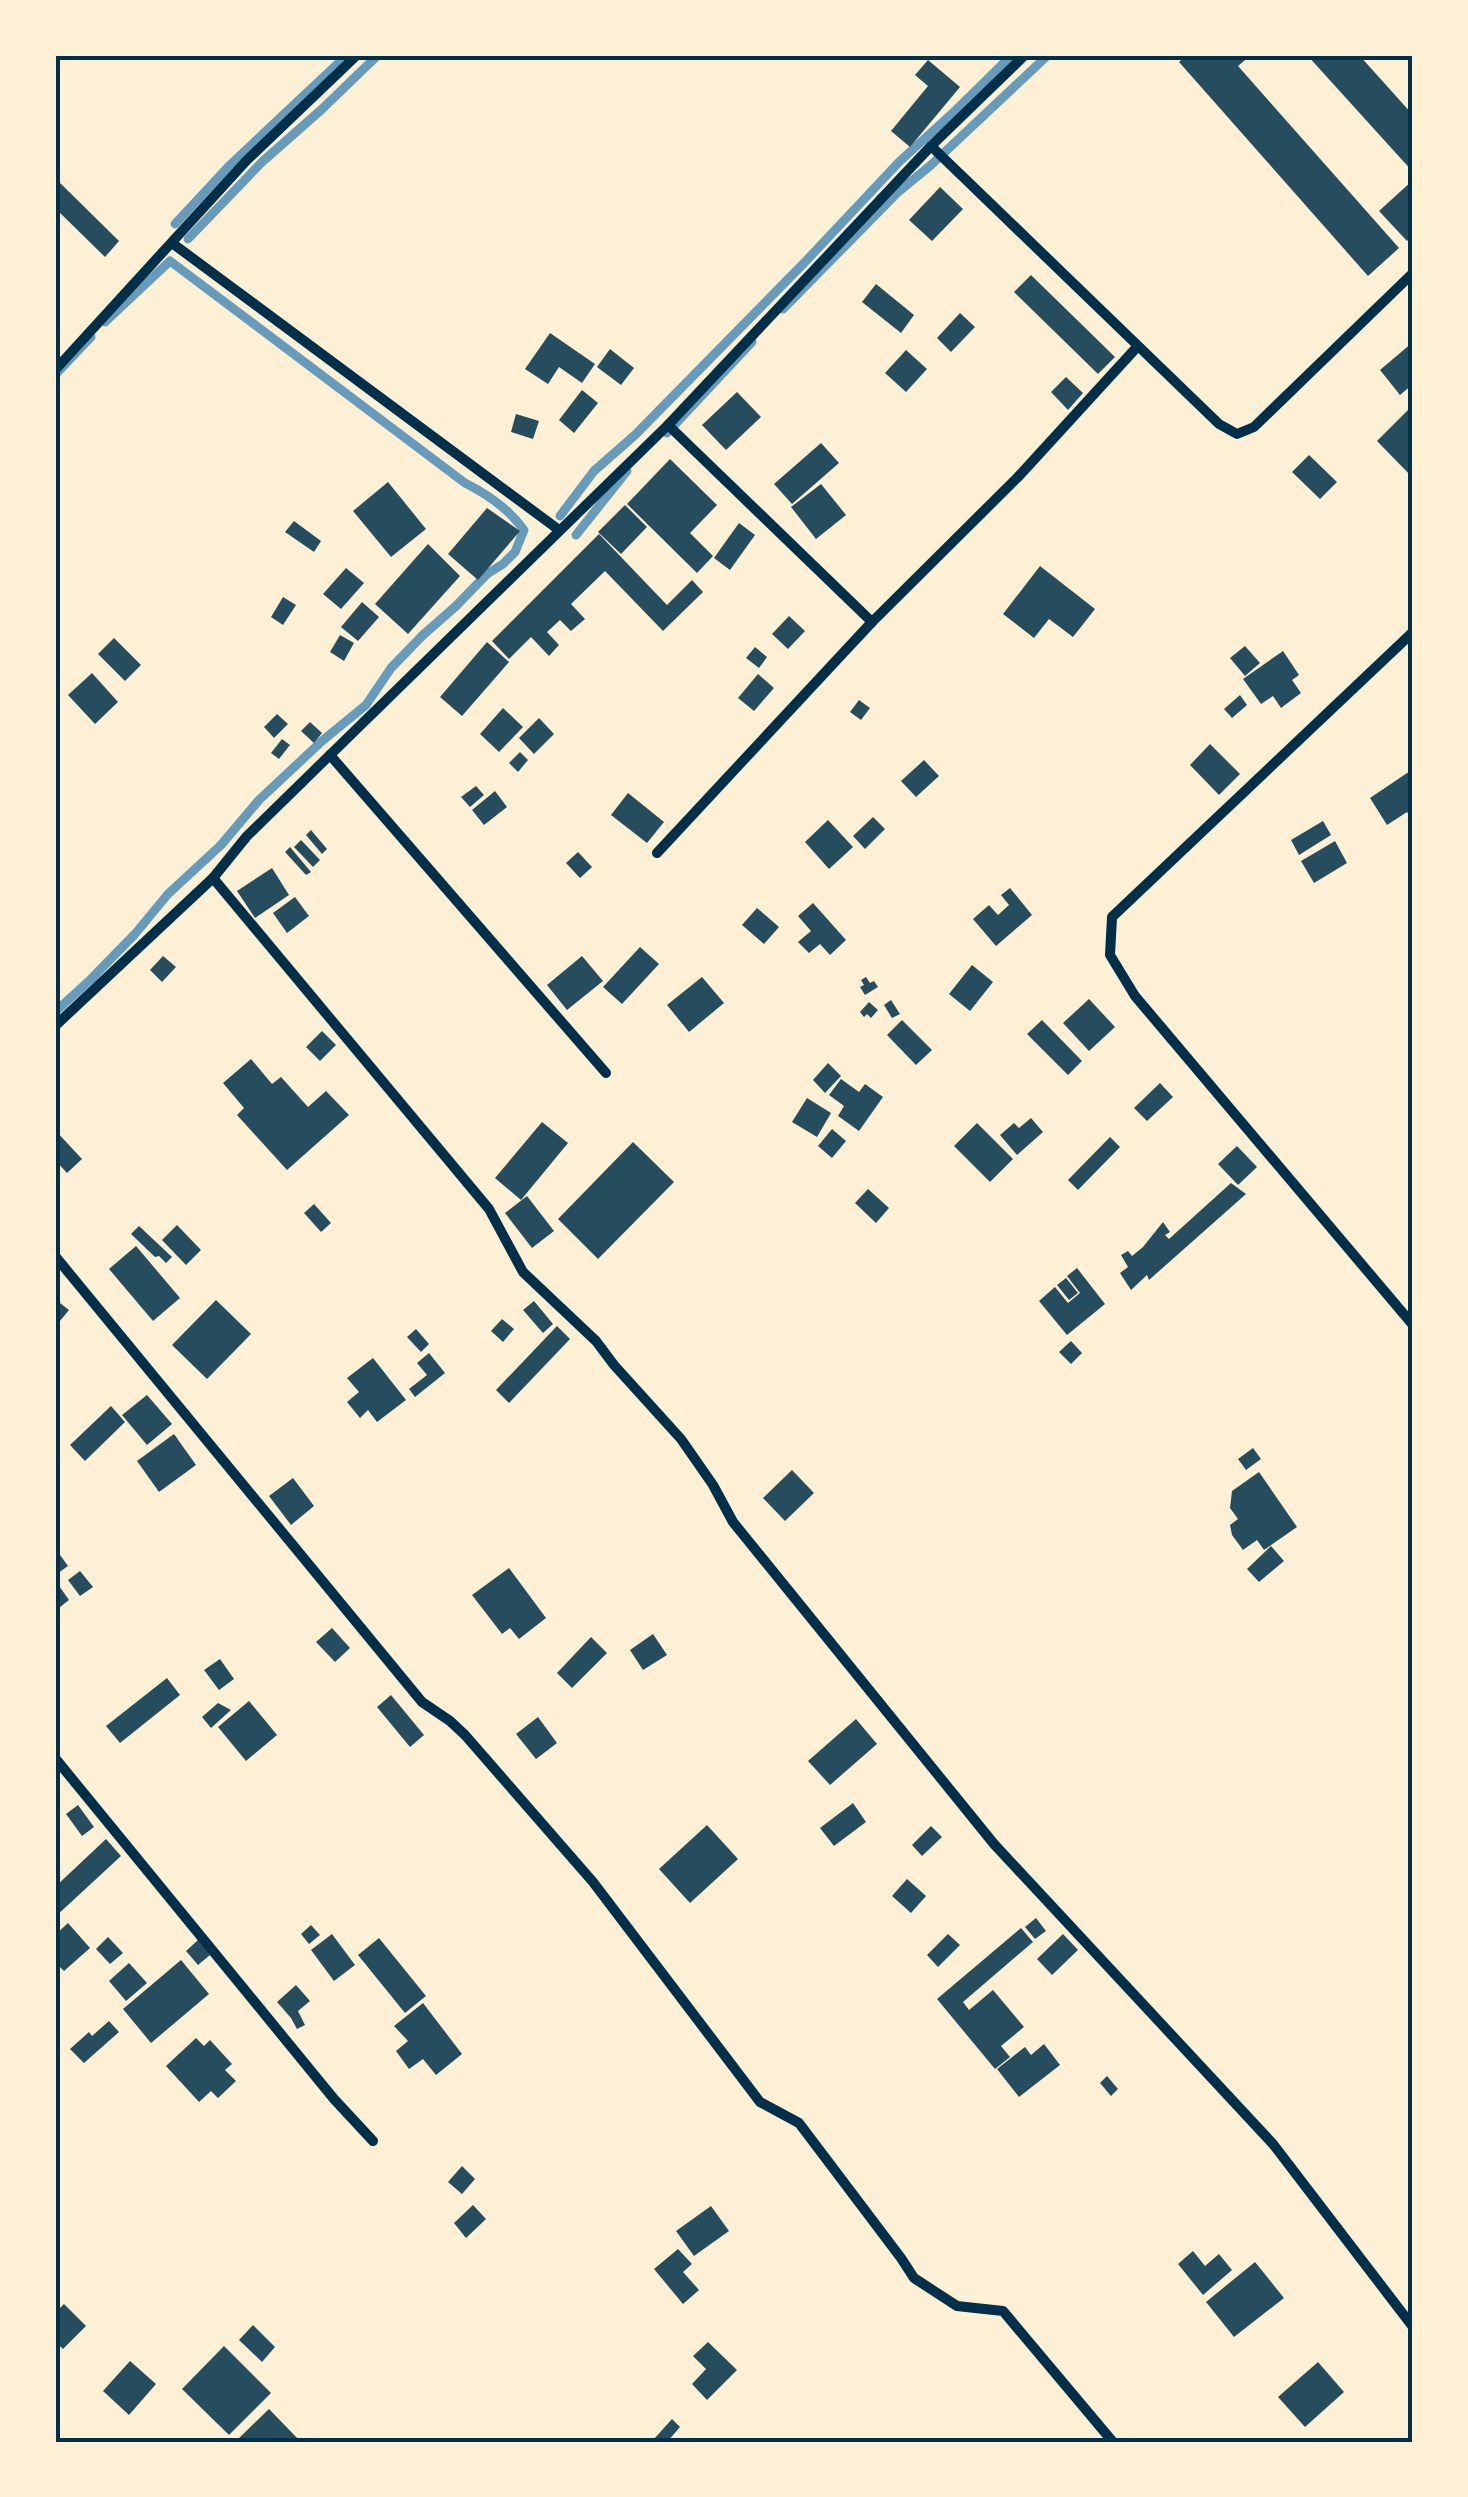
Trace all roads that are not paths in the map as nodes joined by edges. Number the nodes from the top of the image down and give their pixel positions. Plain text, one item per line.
1 (357, 55) edge
2 (1025, 55) edge
3 (931, 146) junction
4 (172, 243) junction
5 (1413, 273) edge
6 (1138, 346) junction
7 (55, 370) edge
8 (668, 425) junction
9 (559, 530) junction
10 (872, 622) junction
11 (1413, 632) edge
12 (330, 755) junction
13 (657, 853) dead end
14 (213, 878) junction
15 (55, 1026) edge
16 (606, 1073) dead end
17 (55, 1256) edge
18 (1413, 1325) edge
19 (55, 1758) edge
20 (373, 2141) dead end
21 (1413, 2328) edge
22 (1113, 2442) edge

1 - 4 street
2 - 3 street
3 - 6 street
3 - 8 street
4 - 7 street
4 - 9 street
5 - 6 street
6 - 10 street
8 - 9 street
8 - 10 street
9 - 12 street
10 - 13 street
11 - 18 street
12 - 14 street
12 - 16 street
14 - 15 street
14 - 21 street
17 - 22 street
19 - 20 street

